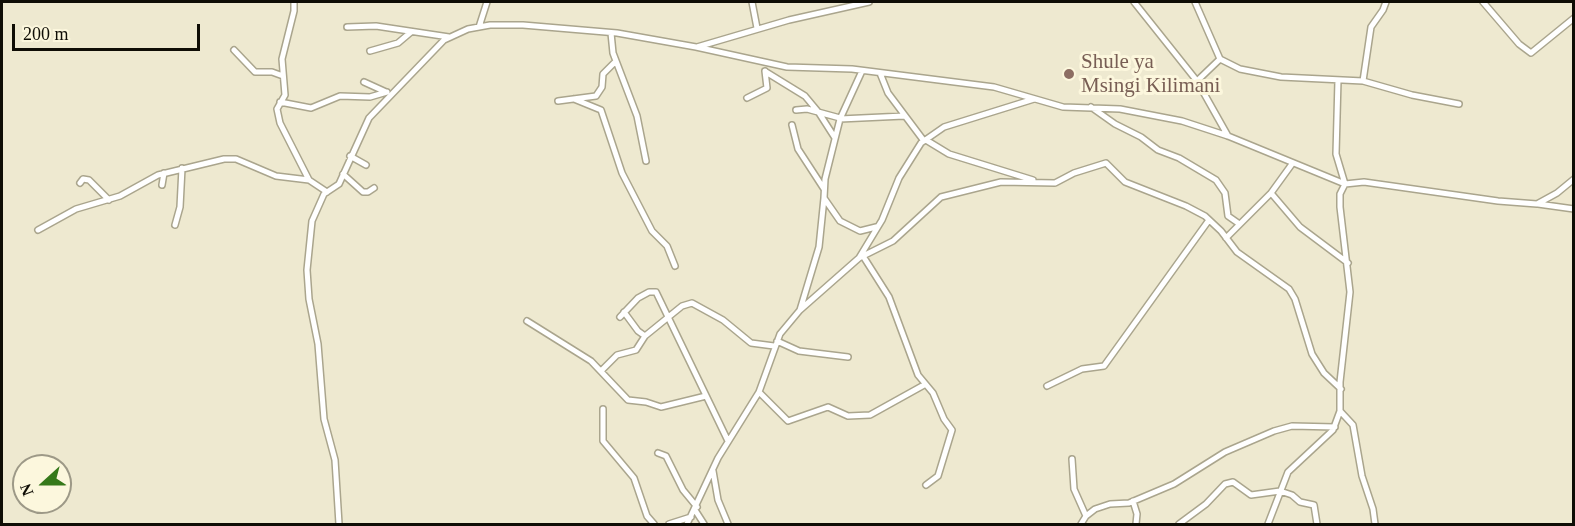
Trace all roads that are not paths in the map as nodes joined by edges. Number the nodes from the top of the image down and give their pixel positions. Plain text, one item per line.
1 (294, 2) edge
2 (487, 2) edge
3 (751, 2) edge
4 (858, 2) edge
5 (869, 2) edge
6 (1134, 2) edge
7 (1195, 2) edge
8 (1386, 2) edge
9 (1483, 2) edge
10 (1574, 18) edge
11 (347, 27) dead end
12 (479, 27) junction
13 (757, 28) junction
14 (411, 32) junction
15 (611, 33) junction
16 (451, 37) junction
17 (696, 47) junction
18 (234, 50) dead end
19 (370, 51) dead end
20 (1220, 59) junction
21 (616, 62) junction
22 (764, 64) junction
23 (862, 71) junction
24 (766, 72) junction
25 (880, 73) junction
26 (283, 76) junction
27 (1338, 80) junction
28 (1197, 81) junction
29 (1363, 81) junction
30 (364, 82) dead end
31 (397, 91) junction
32 (387, 92) junction
33 (747, 98) dead end
34 (574, 99) junction
35 (1035, 99) junction
36 (558, 101) dead end
37 (280, 102) junction
38 (1459, 104) dead end
39 (1090, 106) junction
40 (796, 110) dead end
41 (820, 113) junction
42 (904, 116) junction
43 (840, 119) junction
44 (792, 125) dead end
45 (1228, 136) junction
46 (835, 138) junction
47 (925, 141) junction
48 (350, 156) junction
49 (646, 161) dead end
50 (1292, 164) junction
51 (366, 165) dead end
52 (182, 168) junction
53 (164, 173) junction
54 (343, 174) junction
55 (1574, 178) edge
56 (309, 180) junction
57 (80, 183) dead end
58 (1041, 184) junction
59 (1345, 184) junction
60 (162, 185) dead end
61 (374, 188) dead end
62 (824, 191) junction
63 (327, 192) junction
64 (1270, 193) junction
65 (824, 198) junction
66 (109, 200) junction
67 (1537, 204) junction
68 (1574, 208) edge
69 (1209, 220) junction
70 (1238, 223) junction
71 (175, 225) dead end
72 (878, 227) junction
73 (38, 230) dead end
74 (1226, 238) junction
75 (861, 257) junction
76 (1348, 263) junction
77 (675, 266) dead end
78 (800, 310) junction
79 (667, 317) junction
80 (527, 321) dead end
81 (645, 336) junction
82 (775, 343) junction
83 (848, 357) dead end
84 (601, 371) junction
85 (924, 385) junction
86 (1047, 386) dead end
87 (1341, 389) junction
88 (759, 392) junction
89 (706, 396) junction
90 (603, 409) dead end
91 (1340, 411) junction
92 (1335, 427) junction
93 (728, 441) junction
94 (658, 453) dead end
95 (1072, 459) dead end
96 (713, 469) junction
97 (927, 484) dead end
98 (1280, 491) junction
99 (1133, 501) junction
100 (696, 509) junction
101 (1086, 516) junction
102 (691, 518) junction
103 (339, 525) edge
104 (654, 525) edge
105 (669, 525) edge
106 (687, 525) edge
107 (704, 525) edge
108 (728, 525) edge
109 (1081, 525) edge
110 (1136, 525) edge
111 (1179, 525) edge
112 (1268, 525) edge
113 (1317, 525) edge
114 (1375, 525) edge

1 - 26 street
2 - 12 street
3 - 13 street
4 - 5 street
4 - 13 street
6 - 28 street
7 - 20 street
8 - 29 street
9 - 10 street
11 - 14 street
12 - 15 street
12 - 16 street
13 - 17 street
14 - 16 street
14 - 19 street
15 - 17 street
15 - 21 street
16 - 31 street
17 - 22 street
18 - 26 street
20 - 27 street
20 - 28 street
21 - 34 street
21 - 49 street
22 - 23 street
22 - 24 street
23 - 25 street
23 - 43 street
24 - 33 street
24 - 41 street
25 - 35 street
25 - 42 street
26 - 37 street
27 - 29 street
27 - 59 street
28 - 45 street
29 - 38 street
30 - 32 street
31 - 32 street
31 - 48 street
32 - 37 street
34 - 36 street
34 - 77 street
35 - 39 street
35 - 47 street
37 - 56 street
39 - 45 street
39 - 70 street
40 - 41 street
41 - 43 street
41 - 46 street
42 - 43 street
42 - 47 street
43 - 46 street
44 - 62 street
45 - 50 street
46 - 62 street
47 - 58 street
47 - 72 street
48 - 51 street
48 - 54 street
50 - 59 street
50 - 64 street
52 - 53 street
52 - 56 street
52 - 71 street
53 - 60 street
53 - 66 street
54 - 61 street
54 - 63 street
55 - 67 street
56 - 63 street
57 - 66 street
58 - 69 street
58 - 75 street
59 - 67 street
59 - 76 street
62 - 65 street
63 - 103 street
64 - 70 street
64 - 76 street
65 - 72 street
65 - 78 street
66 - 73 street
67 - 68 street
69 - 74 street
69 - 86 street
70 - 74 street
72 - 75 street
74 - 87 street
75 - 78 street
75 - 85 street
76 - 87 street
78 - 82 street
79 - 81 street
79 - 81 street
79 - 82 street
79 - 89 street
80 - 84 street
81 - 84 street
82 - 83 street
82 - 88 street
84 - 89 street
85 - 88 street
85 - 97 street
87 - 91 street
88 - 93 street
89 - 93 street
90 - 104 street
91 - 92 street
91 - 114 street
92 - 98 street
92 - 99 street
93 - 96 street
94 - 100 street
95 - 101 street
96 - 100 street
96 - 108 street
98 - 111 street
98 - 112 street
98 - 113 street
99 - 101 street
99 - 110 street
100 - 102 street
100 - 107 street
101 - 109 street
102 - 105 street
102 - 106 street

